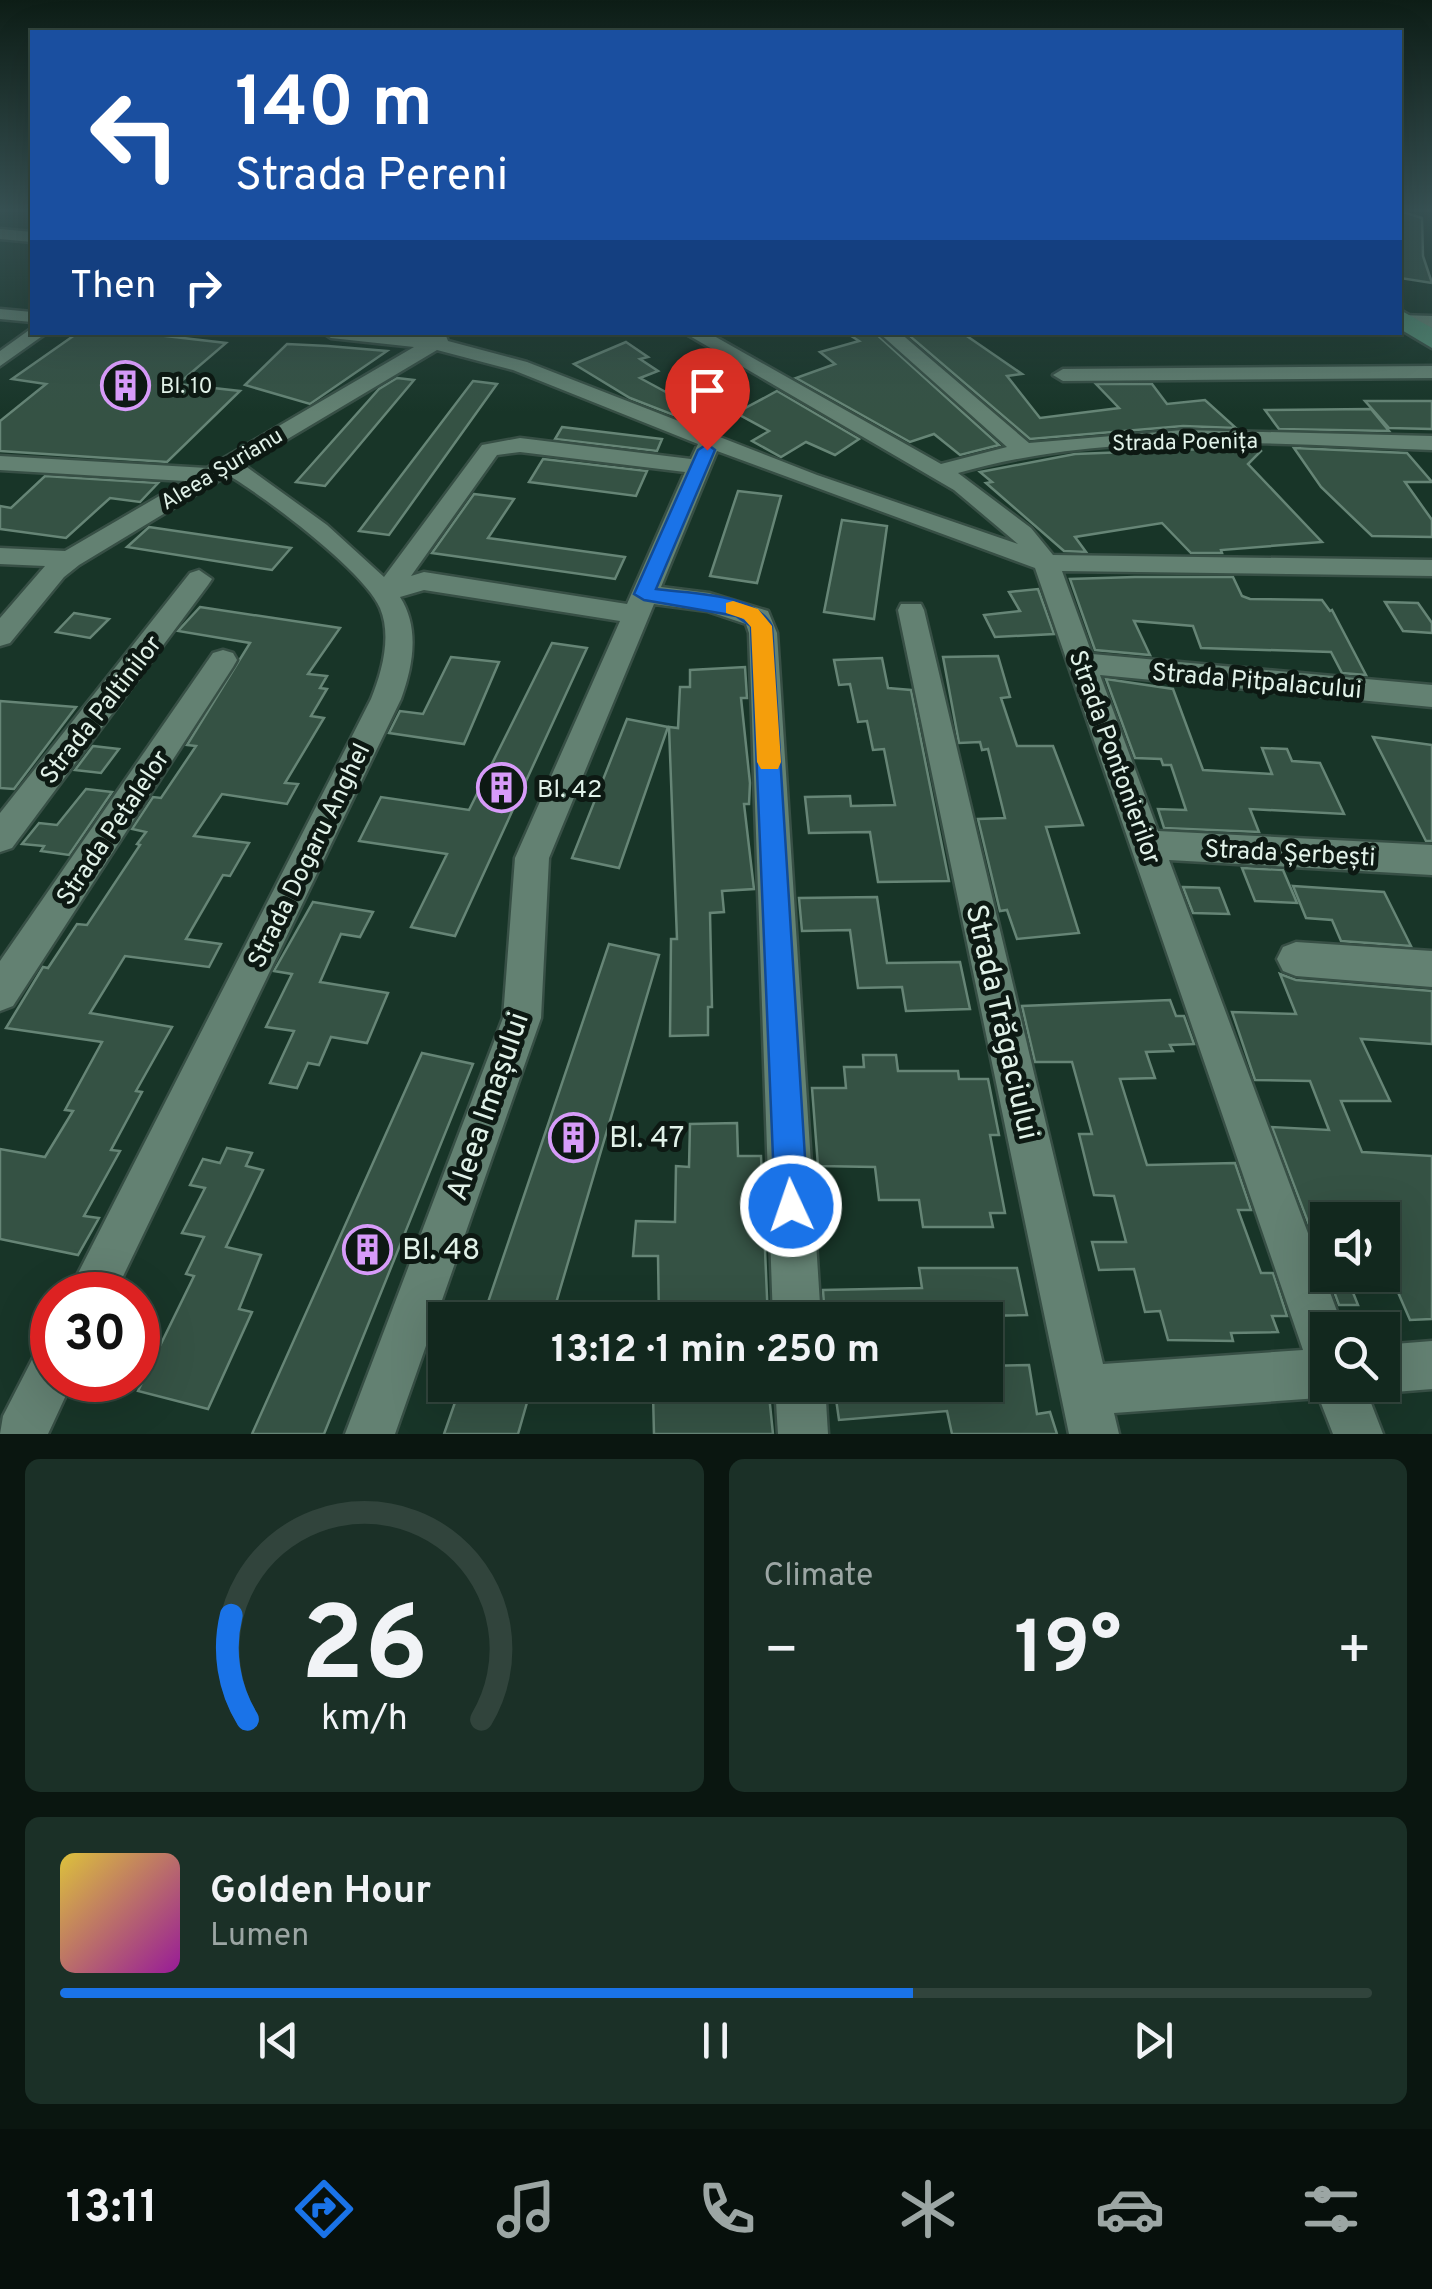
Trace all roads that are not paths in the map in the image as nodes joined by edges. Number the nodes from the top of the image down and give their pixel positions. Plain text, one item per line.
1 (30, 296) edge
2 (4, 314) edge
3 (30, 317) edge
4 (1402, 318) edge
5 (1432, 322) edge
6 (35, 335) edge
7 (388, 335) edge
8 (697, 335) edge
9 (890, 335) edge
10 (445, 338) edge
11 (1432, 340) edge
12 (0, 360) edge
13 (1432, 372) edge
14 (1063, 375) dead end
15 (710, 441) junction
16 (1432, 443) edge
17 (1024, 450) junction
18 (0, 463) edge
19 (699, 467) junction
20 (217, 470) junction
21 (940, 472) junction
22 (0, 556) edge
23 (70, 559) junction
24 (1046, 563) junction
25 (1432, 568) edge
26 (199, 579) dead end
27 (390, 600) junction
28 (640, 604) junction
29 (912, 610) dead end
30 (0, 636) edge
31 (223, 660) dead end
32 (1082, 663) junction
33 (1432, 696) edge
34 (0, 838) edge
35 (1148, 844) junction
36 (1432, 860) edge
37 (1296, 959) dead end
38 (1432, 969) edge
39 (0, 994) edge
40 (101, 1272) edge
41 (796, 1302) edge
42 (1314, 1312) edge
43 (1432, 1364) edge
44 (1400, 1367) edge
45 (1310, 1376) edge
46 (37, 1402) edge
47 (801, 1402) edge
48 (1346, 1402) edge
49 (1089, 1412) edge
50 (21, 1434) edge
51 (370, 1434) edge
52 (803, 1434) edge
53 (1358, 1434) edge

1 - 2 street
2 - 3 street
4 - 5 street
4 - 11 street
6 - 12 street
7 - 10 street
8 - 21 street, Strada Pontonierilor
9 - 17 street
10 - 15 street
10 - 20 street, Aleea Șurianu
13 - 14 street
15 - 19 street, Aleea Imașului
15 - 24 street
16 - 17 street, Strada Poenița
17 - 21 street, Strada Poenița
18 - 20 street
19 - 27 street
19 - 28 street, Aleea Imașului
20 - 23 street, Aleea Șurianu
20 - 27 street
21 - 24 street, Strada Pontonierilor
22 - 23 street
23 - 30 street, Aleea Șurianu
24 - 25 street
24 - 32 street, Strada Pontonierilor
26 - 34 street, Strada Paltinilor
27 - 28 street
27 - 40 street, Strada Dogaru Anghel
28 - 41 street
28 - 51 street, Aleea Imașului
29 - 49 street, Strada Trăgaciului
31 - 39 street, Strada Petalelor
32 - 33 street, Strada Pitpalacului
32 - 35 street, Strada Pontonierilor
35 - 36 street, Strada Șerbești
35 - 42 street, Strada Pontonierilor
37 - 38 street
43 - 44 street
45 - 49 street
46 - 50 street
47 - 52 street
48 - 53 street

